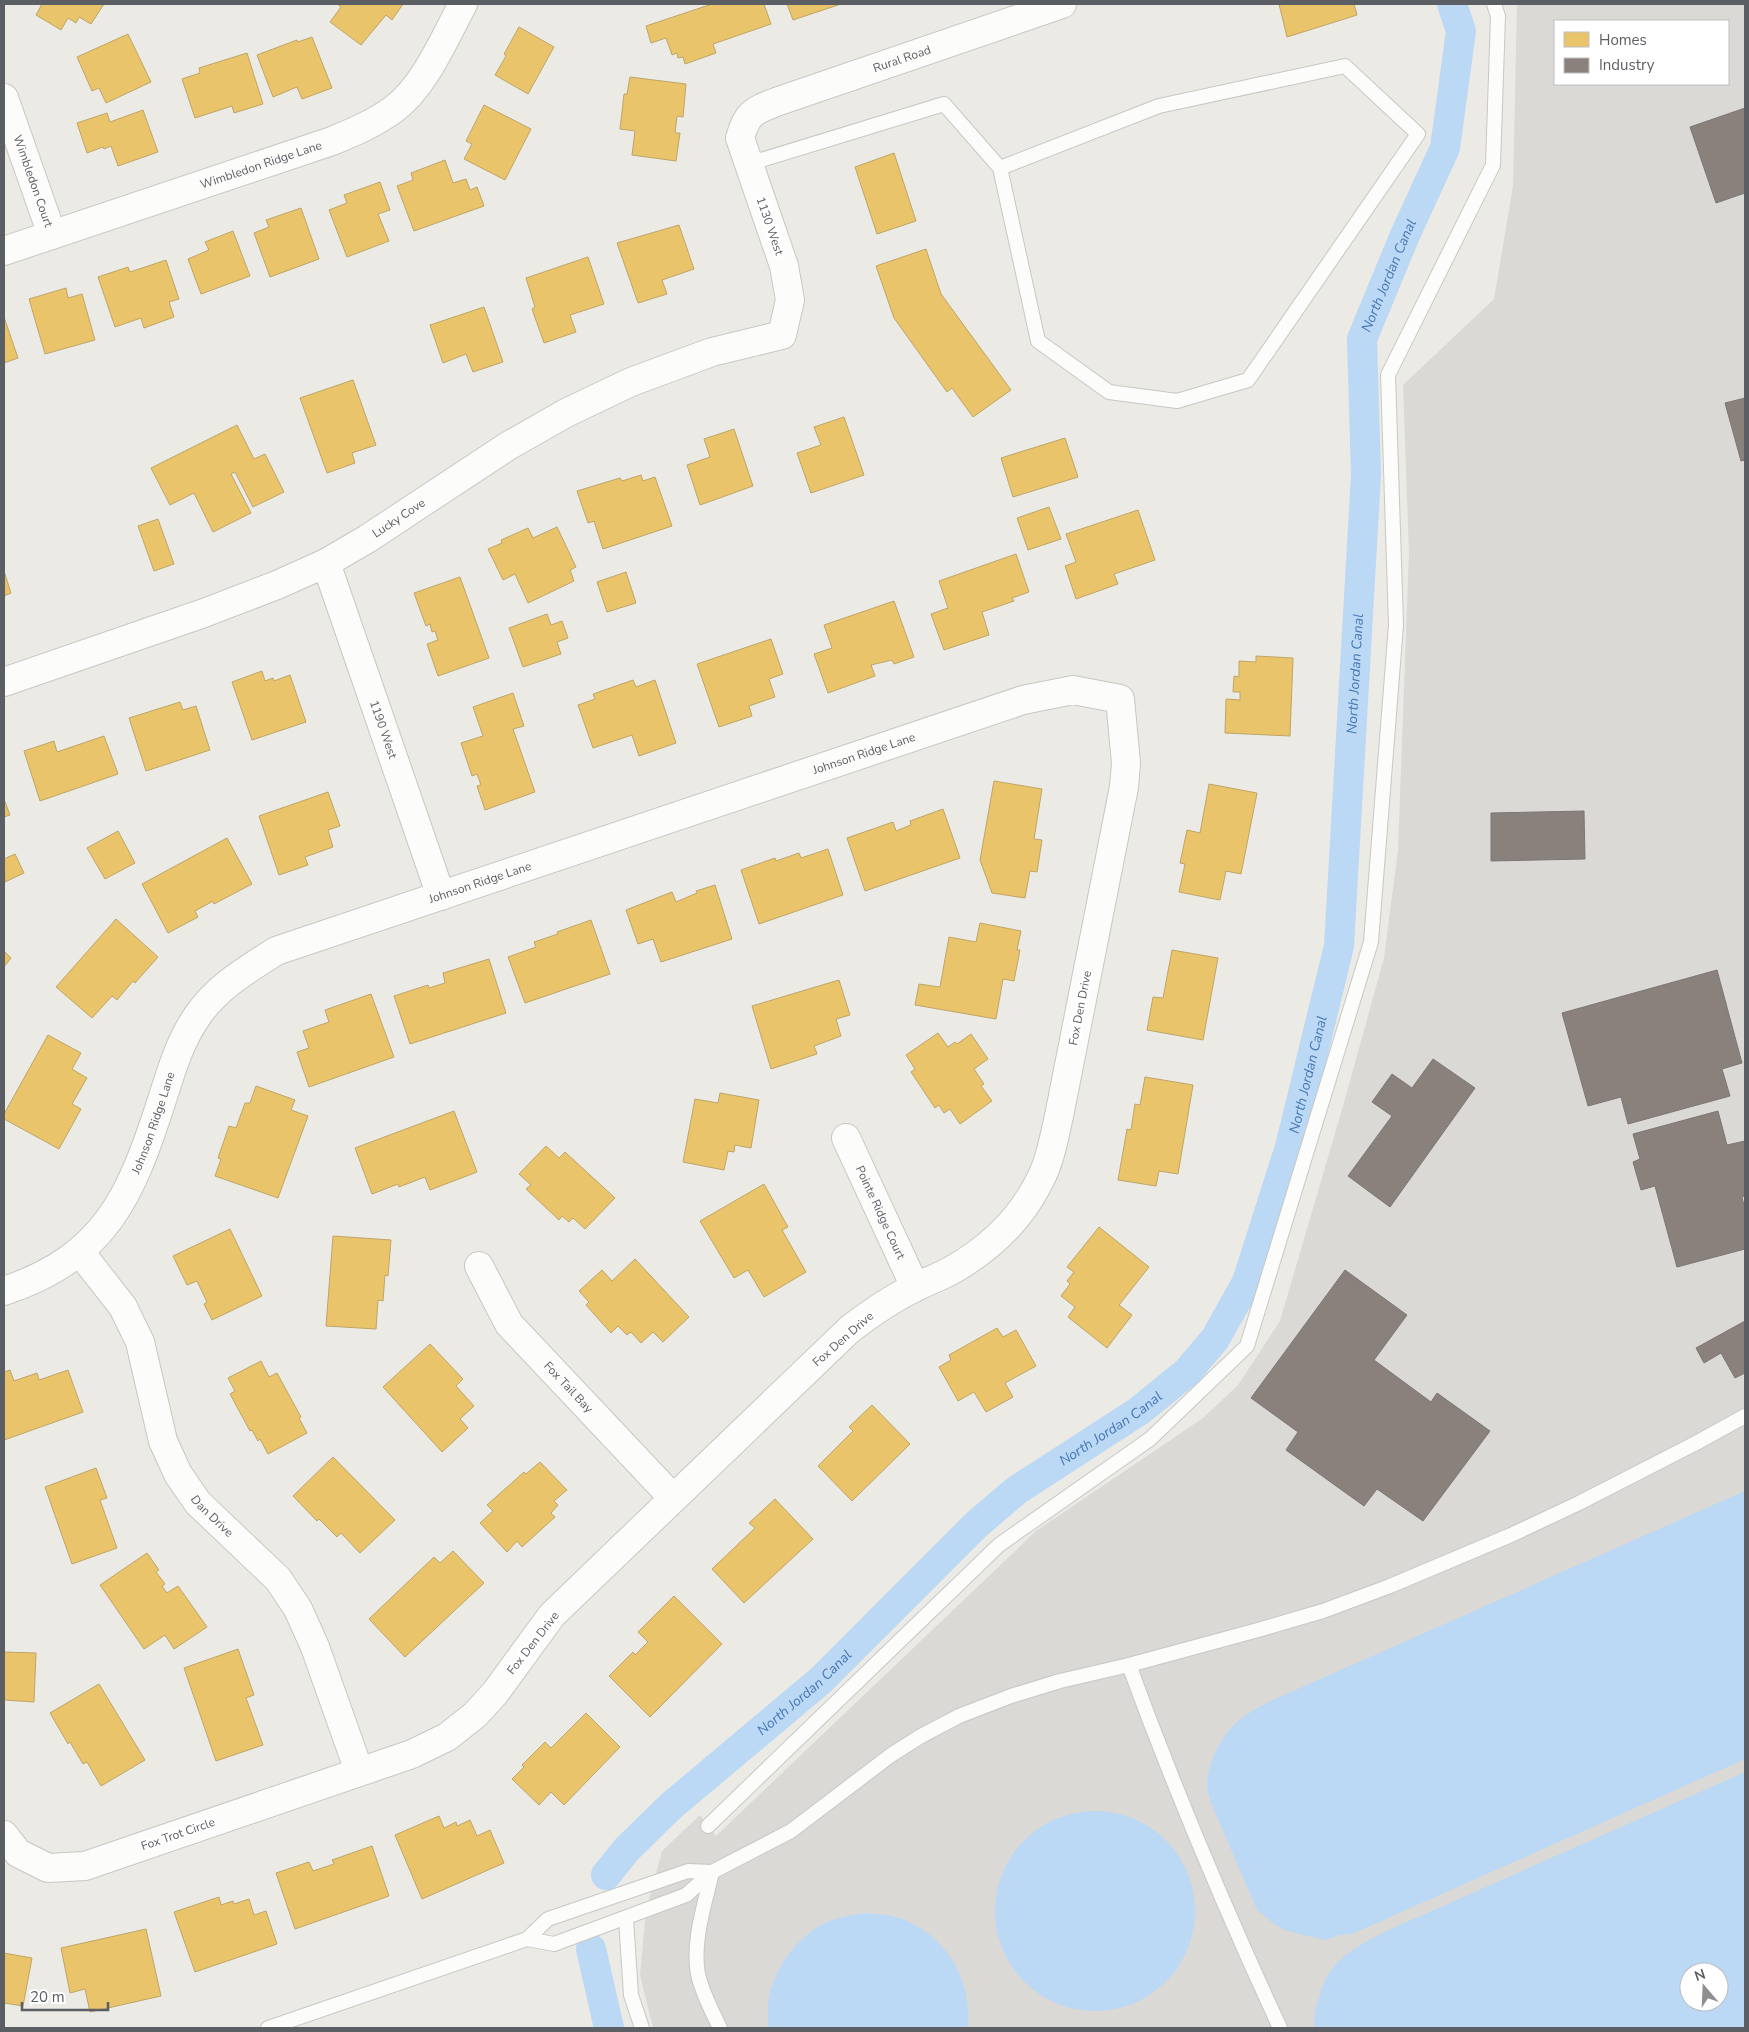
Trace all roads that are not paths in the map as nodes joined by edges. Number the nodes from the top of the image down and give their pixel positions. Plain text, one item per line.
1 (463, 4) edge
2 (1062, 4) edge
3 (1494, 4) edge
4 (4, 98) edge
5 (746, 119) joint
6 (748, 164) junction
7 (1000, 168) junction
8 (52, 235) junction
9 (4, 251) edge
10 (782, 335) joint
11 (326, 563) junction
12 (4, 682) edge
13 (1120, 699) joint
14 (441, 896) junction
15 (846, 1138) dead end
16 (80, 1252) junction
17 (479, 1266) dead end
18 (915, 1287) junction
19 (4, 1291) edge
20 (1745, 1416) edge
21 (674, 1498) junction
22 (1129, 1665) junction
23 (359, 1772) junction
24 (708, 1826) dead end
25 (4, 1835) edge
26 (712, 1872) junction
27 (626, 1919) junction
28 (527, 1939) junction
29 (268, 2028) edge
30 (642, 2028) edge
31 (720, 2028) edge
32 (1280, 2028) edge

1 - 8 street, Wimbledon Ridge Lane
2 - 5 street, Rural Road
3 - 24 lane
4 - 8 street, Wimbledon Court
5 - 6 street, 1130 West
6 - 7 lane
6 - 10 street, 1130 West
7 - 7 lane
8 - 9 street, Wimbledon Ridge Lane
10 - 11 street, Lucky Cove
11 - 12 street, Lucky Cove
11 - 14 street, 1190 West
13 - 14 street, Johnson Ridge Lane
13 - 18 street, Fox Den Drive
14 - 16 street, Johnson Ridge Lane
15 - 18 street, Pointe Ridge Court
16 - 19 street, Johnson Ridge Lane
16 - 23 street, Dan Drive
17 - 21 street, Fox Tail Bay
18 - 21 street, Fox Den Drive
20 - 22 lane
21 - 23 street, Fox Den Drive
22 - 26 lane
22 - 32 lane
23 - 25 street, Fox Trot Circle
26 - 27 lane
26 - 28 lane
26 - 31 lane
27 - 28 lane
27 - 30 lane
28 - 29 lane

